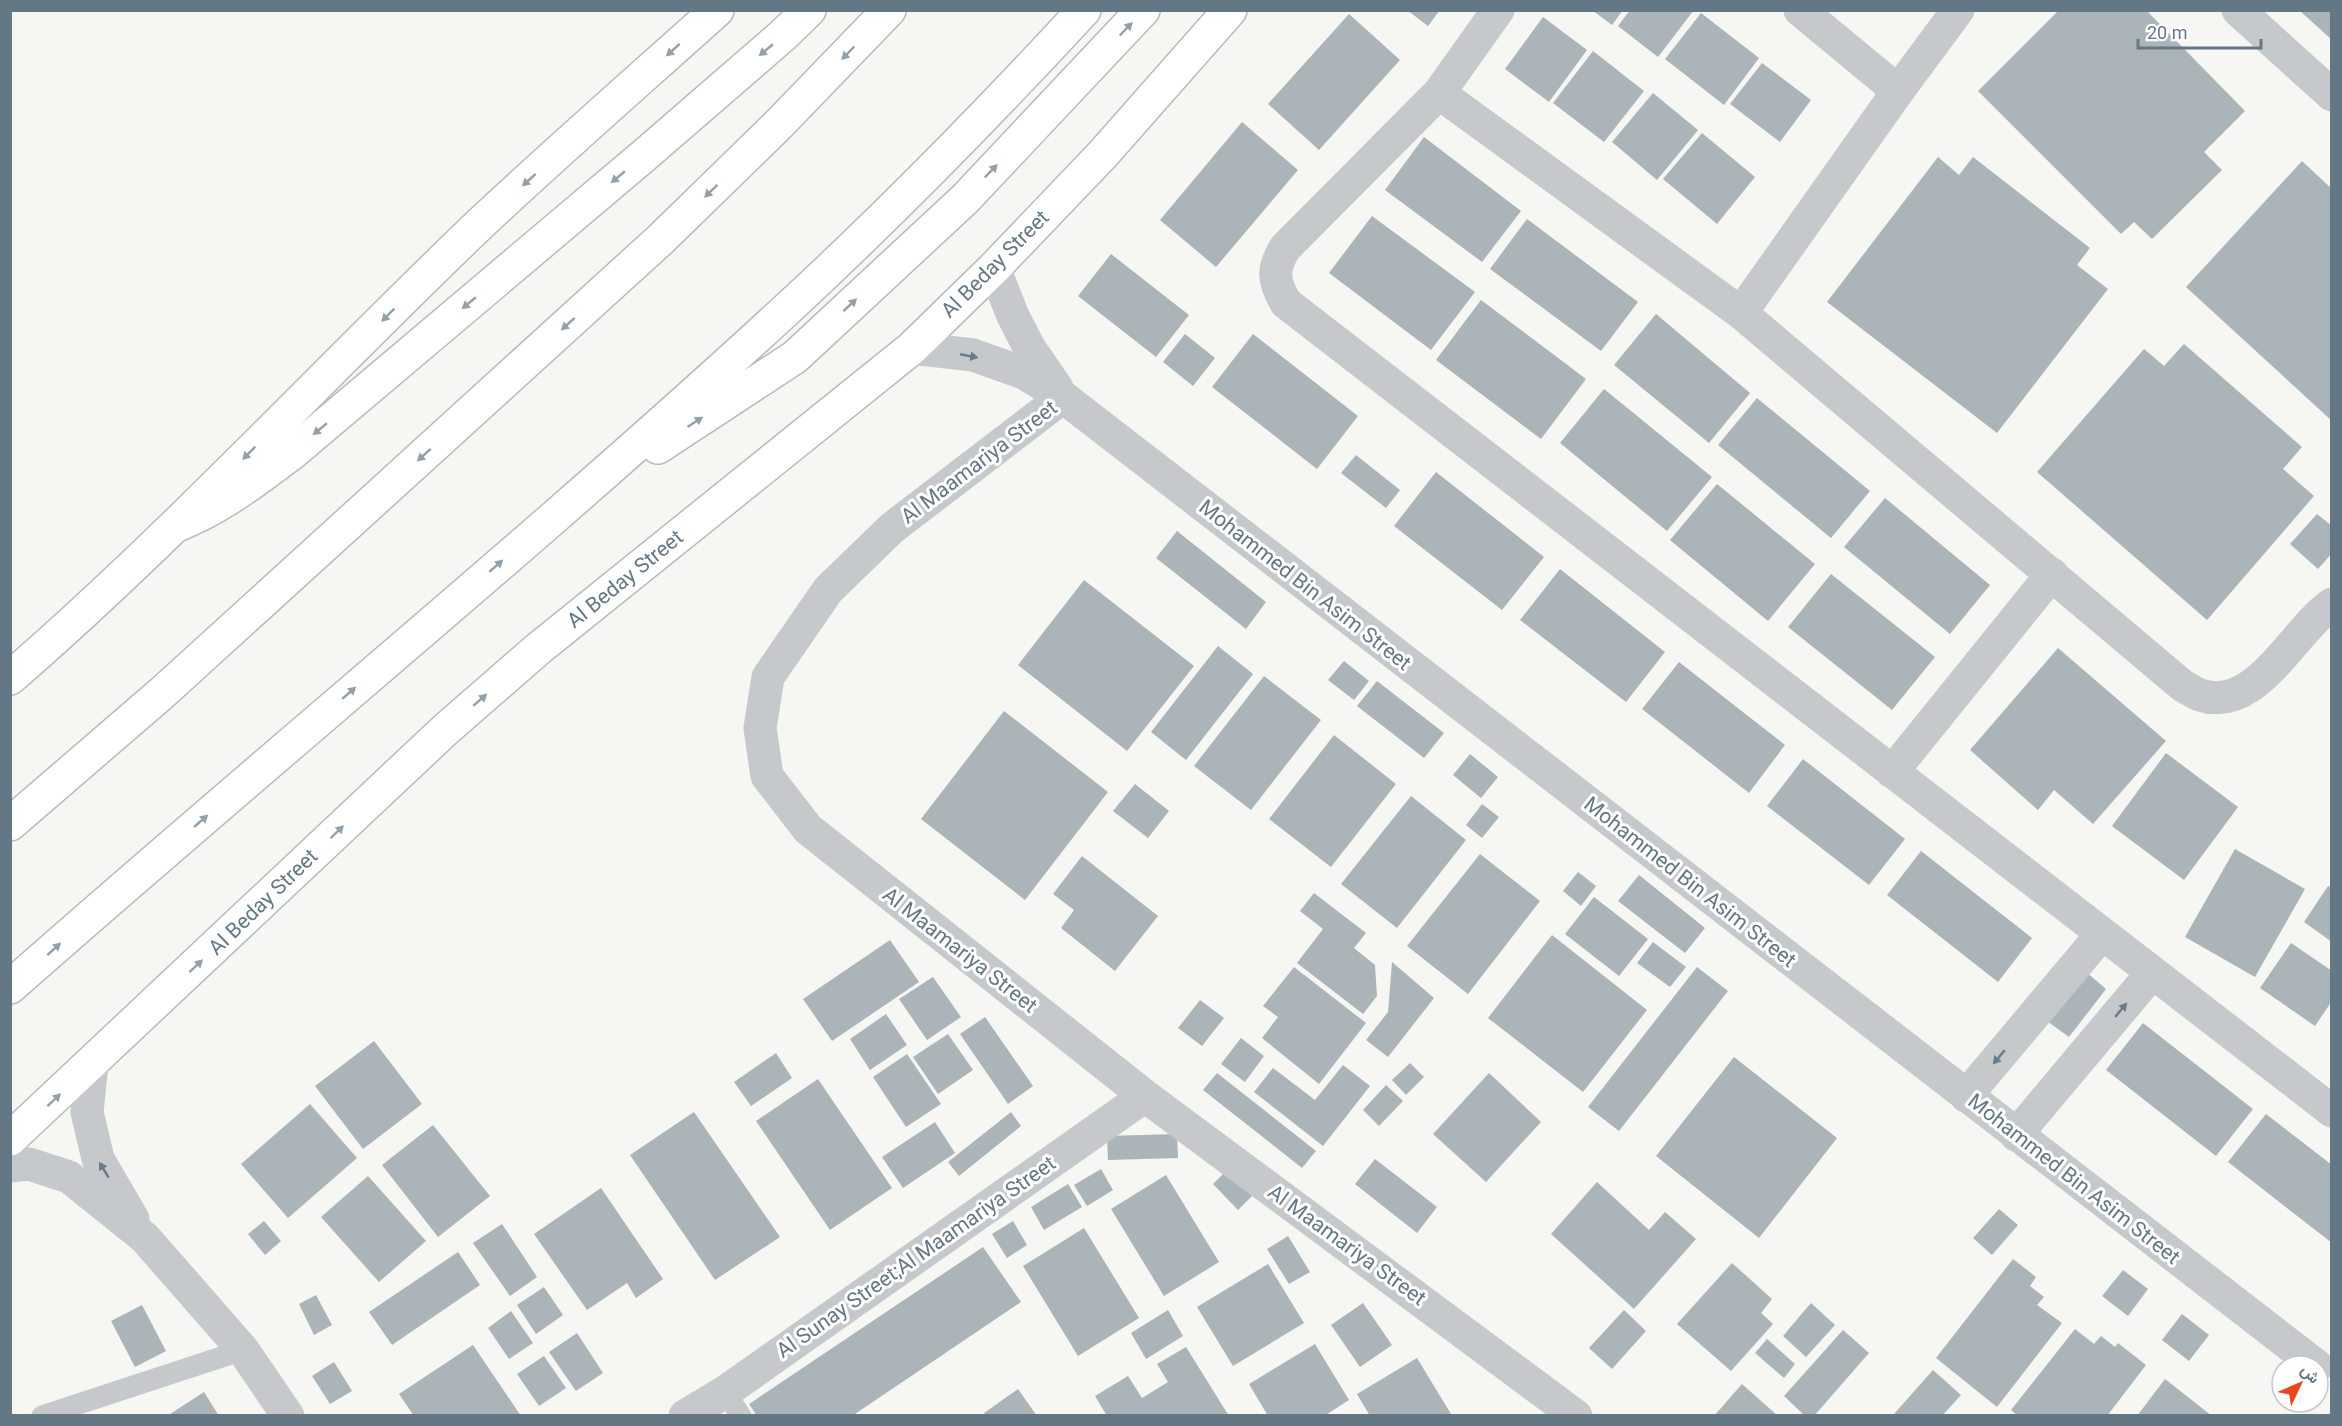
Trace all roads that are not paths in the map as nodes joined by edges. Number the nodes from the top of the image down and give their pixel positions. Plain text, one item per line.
1 (717, 10) edge
2 (809, 10) edge
3 (889, 10) edge
4 (1084, 10) edge
5 (1143, 10) edge
6 (1230, 10) edge
7 (1498, 10) edge
8 (1800, 10) edge
9 (1958, 10) edge
10 (2238, 10) edge
11 (1898, 91) junction
12 (1439, 93) junction
13 (2331, 95) edge
14 (993, 268) junction
15 (1742, 313) junction
16 (912, 348) junction
17 (1063, 397) junction
18 (558, 512) junction
19 (177, 525) junction
20 (2052, 574) junction
21 (2331, 604) edge
22 (10, 678) edge
23 (1892, 771) junction
24 (10, 824) edge
25 (2102, 934) junction
26 (2152, 973) junction
27 (10, 987) edge
28 (92, 1064) junction
29 (1145, 1096) junction
30 (1966, 1096) junction
31 (2330, 1108) edge
32 (2016, 1135) junction
33 (10, 1139) edge
34 (10, 1166) edge
35 (145, 1239) junction
36 (243, 1350) junction
37 (2302, 1354) edge
38 (733, 1404) edge
39 (1560, 1412) edge
40 (42, 1416) edge
41 (288, 1416) edge
42 (685, 1416) edge

1 -> 19 main road
2 -> 19 main road
3 -> 24 main road
4 - 18 main road
18 -> 5 main road
6 - 14 main road, Al Beday Street
7 - 12 street
8 - 11 street
9 - 11 street
10 - 13 street
11 - 15 street
12 - 15 street
12 - 23 street
14 - 16 main road, Al Beday Street
14 - 17 street, Mohammed Bin Asim Street
15 - 20 street
16 -> 17 street, Mohammed Bin Asim Street
28 -> 16 main road, Al Beday Street
17 - 29 street, Al Maamariya Street
17 - 30 street, Mohammed Bin Asim Street
27 -> 18 main road
19 - 22 main road
20 - 21 street
20 - 23 street
23 - 25 street
25 - 26 street
25 -> 30 street
26 - 31 street
32 -> 26 street
33 -> 28 main road, Al Beday Street
35 -> 28 street
29 - 38 street, Al Sunay Street;Al Maamariya Street
29 - 39 street, Al Maamariya Street
30 - 32 street, Mohammed Bin Asim Street
32 - 37 street, Mohammed Bin Asim Street
34 - 35 street
35 - 36 street
36 - 40 lane
36 - 41 street
38 - 42 street, Al Sunay Street;Al Maamariya Street

